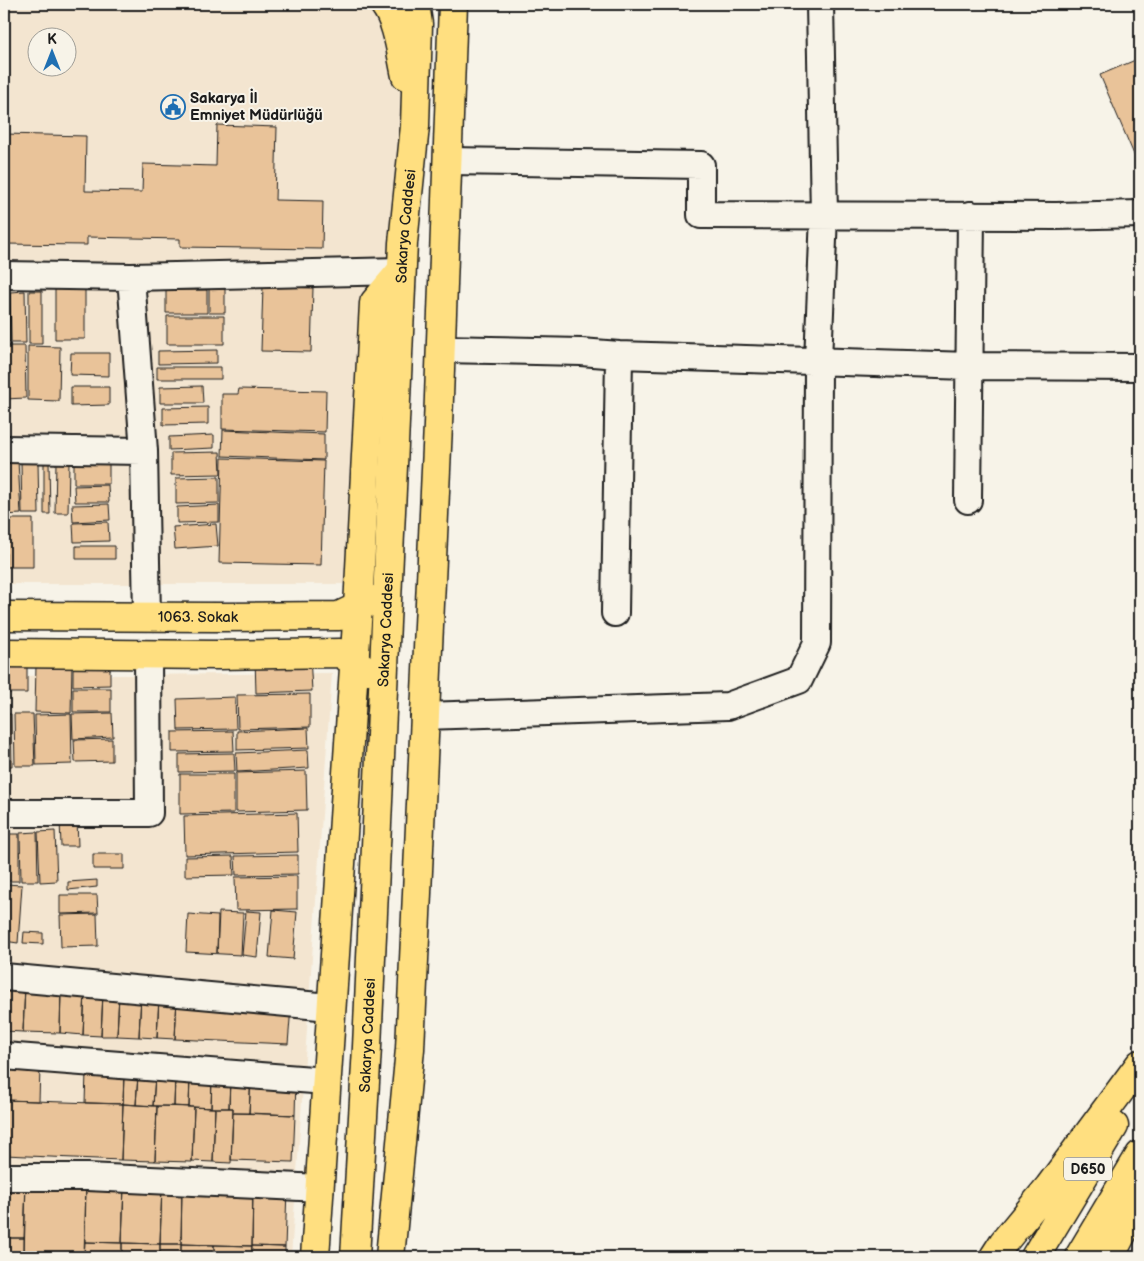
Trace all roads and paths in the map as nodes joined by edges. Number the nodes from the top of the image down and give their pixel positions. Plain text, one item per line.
1 (384, 4) edge
2 (415, 4) edge
3 (453, 4) edge
4 (820, 4) edge
5 (416, 126) junction
6 (448, 161) junction
7 (1140, 214) edge
8 (824, 215) junction
9 (972, 215) junction
10 (401, 271) junction
11 (4, 275) edge
12 (131, 277) junction
13 (441, 349) junction
14 (619, 355) junction
15 (818, 361) junction
16 (969, 366) junction
17 (1140, 367) edge
18 (4, 449) edge
19 (144, 451) junction
20 (968, 500) dead end
21 (388, 594) junction
22 (358, 607) junction
23 (615, 613) dead end
24 (4, 616) edge
25 (147, 617) junction
26 (4, 653) edge
27 (148, 654) junction
28 (354, 662) junction
29 (383, 680) junction
30 (424, 716) junction
31 (4, 814) edge
32 (4, 977) edge
33 (330, 1007) junction
34 (4, 1056) edge
35 (1140, 1064) edge
36 (326, 1081) junction
37 (1140, 1082) edge
38 (1140, 1155) edge
39 (4, 1177) edge
40 (320, 1188) junction
41 (1140, 1199) edge
42 (315, 1257) edge
43 (355, 1257) edge
44 (390, 1257) edge
45 (994, 1257) edge
46 (1035, 1257) edge
47 (1079, 1257) edge
48 (1110, 1257) edge

1 - 5 main road
2 - 5 main road, Sakarya Caddesi
3 - 6 main road
4 - 8 street
5 - 10 main road, Sakarya Caddesi
6 - 8 street
6 - 13 main road
7 - 9 street
8 - 9 street
8 - 15 street
9 - 16 street
10 - 12 street
10 - 21 main road, Sakarya Caddesi
10 - 22 main road
11 - 12 street
12 - 19 street
13 - 14 street
13 - 30 main road
14 - 15 street
14 - 23 street
15 - 16 street
15 - 30 street
16 - 17 street
16 - 20 street
18 - 19 street
19 - 25 street
21 - 22 main road, 1063. Sokak
21 - 29 main road, Sakarya Caddesi
22 - 25 main road, 1063. Sokak
22 - 28 main road
24 - 25 main road, 1063. Sokak
26 - 27 main road
27 - 28 main road
27 - 31 street
28 - 29 main road
28 - 33 main road
29 - 43 main road, Sakarya Caddesi
30 - 44 main road
32 - 33 street
33 - 36 main road
34 - 36 street
35 - 45 main road
36 - 40 main road
37 - 46 main road, D650
38 - 47 main road, D650
39 - 40 street
40 - 42 main road
41 - 48 main road

